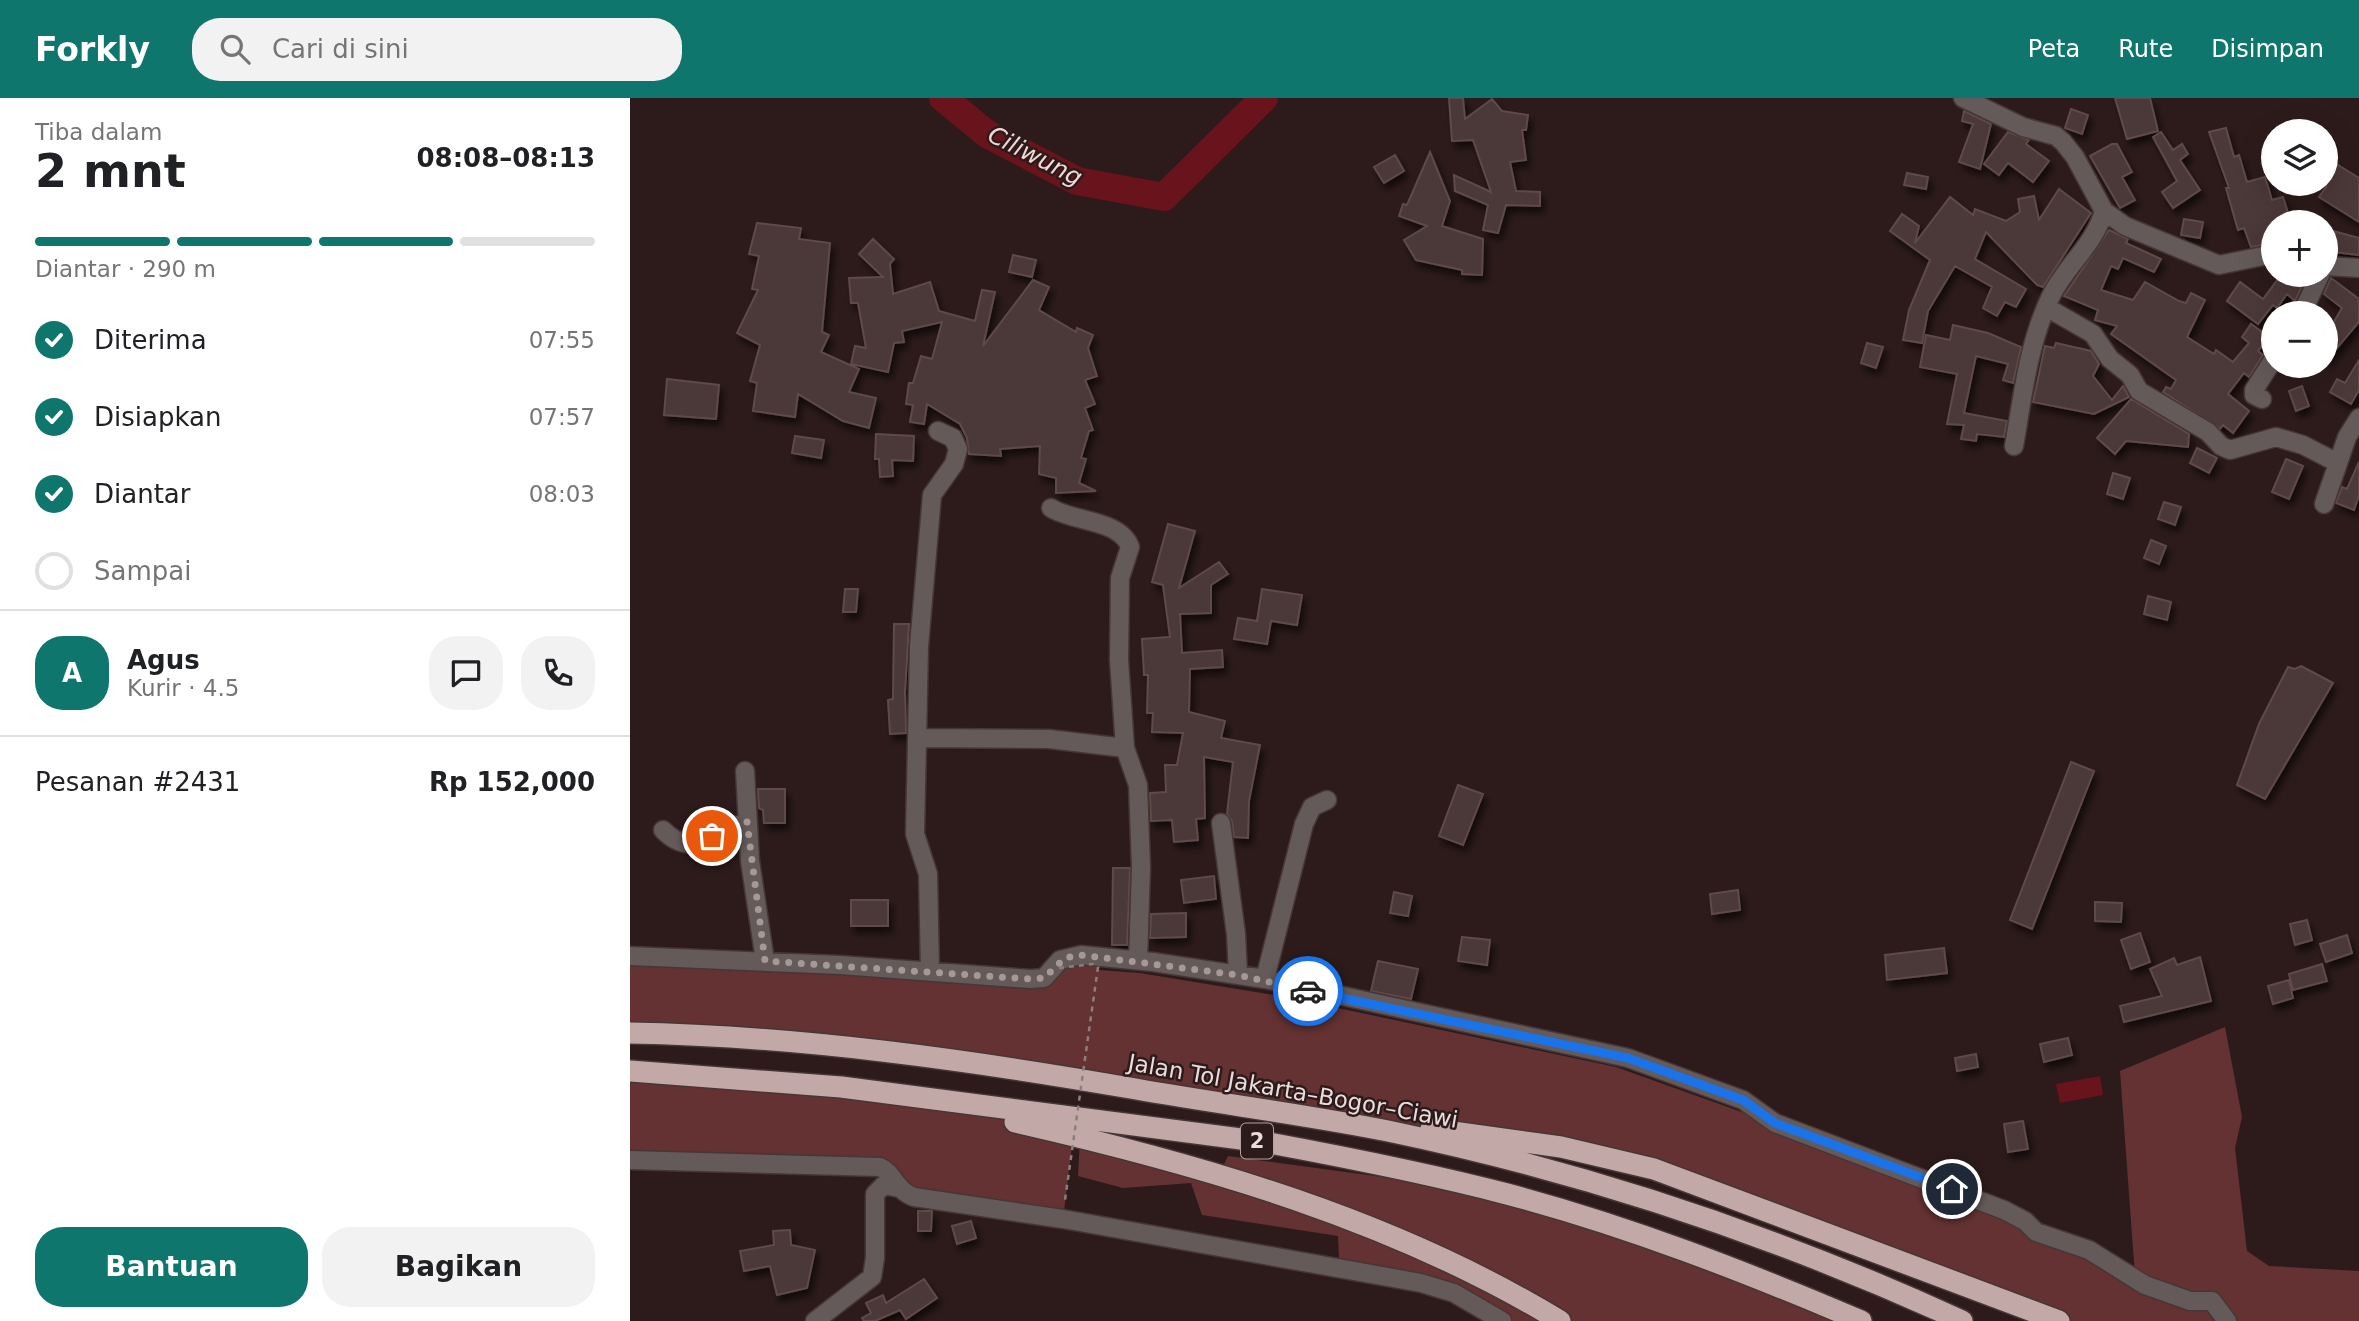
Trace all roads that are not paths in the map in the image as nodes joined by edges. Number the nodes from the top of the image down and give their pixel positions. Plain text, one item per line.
1 (1964, 98) edge
2 (1994, 106) edge
3 (2104, 211) junction
4 (2261, 257) edge
5 (2338, 267) edge
6 (2359, 268) edge
7 (2046, 307) junction
8 (2262, 378) edge
9 (2262, 399) dead end
10 (2359, 418) edge
11 (938, 431) dead end
12 (2014, 446) dead end
13 (2336, 462) junction
14 (2323, 504) dead end
15 (1051, 508) dead end
16 (919, 738) junction
17 (1125, 748) junction
18 (745, 771) dead end
19 (1326, 800) dead end
20 (747, 822) junction
21 (1222, 823) dead end
22 (663, 830) dead end
23 (630, 956) edge
24 (1138, 960) junction
25 (765, 961) junction
26 (930, 971) junction
27 (1238, 975) junction
28 (1265, 979) junction
29 (630, 1033) edge
30 (630, 1071) edge
31 (841, 1087) junction
32 (1328, 1119) junction
33 (630, 1160) edge
34 (898, 1188) junction
35 (815, 1321) edge
36 (1502, 1321) edge
37 (1560, 1321) edge
38 (1861, 1321) edge
39 (1962, 1321) edge
40 (2059, 1321) edge
41 (2227, 1321) edge

1 - 2 street
2 - 3 street
3 - 4 street
3 - 7 street
5 - 6 street
7 - 12 street
7 - 13 street
8 - 9 street
10 - 13 street
11 - 16 street
13 - 14 street
15 - 17 street
16 - 17 street
16 - 26 street
17 - 24 street
18 - 20 street
19 - 28 street
20 - 22 street
20 - 25 street
21 - 27 street
23 - 25 street
24 - 26 street
24 - 27 street
25 - 26 street
27 - 28 street
28 - 41 street
29 - 32 highway, Jalan Tol Jakarta–Bogor–Ciawi / 2
30 - 31 highway, 2
31 - 37 highway
31 - 38 highway, 2
32 - 39 highway, Jalan Tol Jakarta–Bogor–Ciawi / 2
32 - 40 highway
33 - 34 street
34 - 35 street
34 - 36 street

